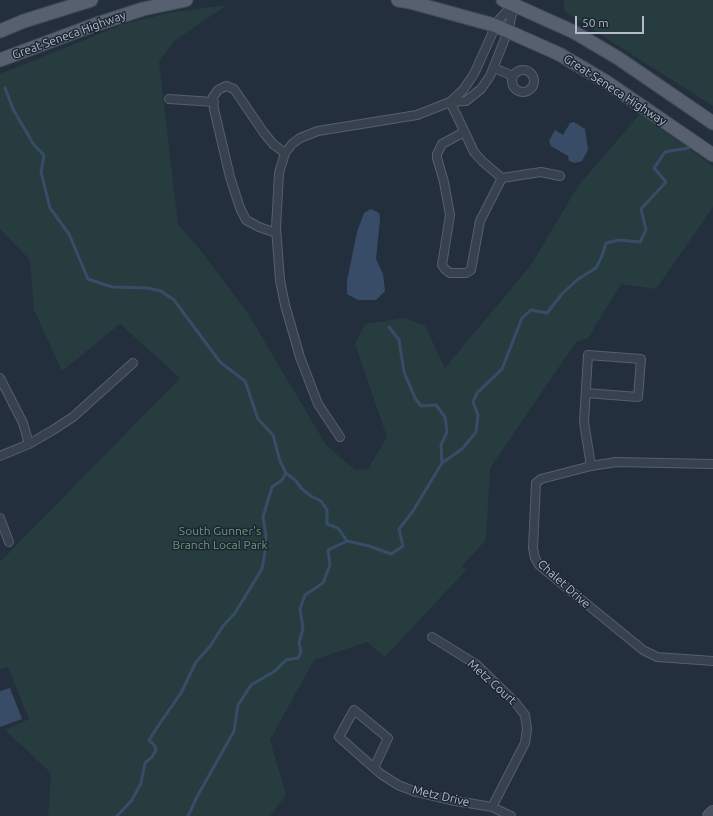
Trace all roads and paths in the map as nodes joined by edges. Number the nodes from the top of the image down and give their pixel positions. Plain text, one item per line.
1 (91, 0) edge
2 (186, 0) edge
3 (398, 0) edge
4 (511, 1) edge
5 (494, 25) junction
6 (0, 31) edge
7 (508, 31) junction
8 (481, 57) junction
9 (0, 60) edge
10 (495, 65) junction
11 (513, 76) dead end
12 (169, 100) dead end
13 (214, 102) junction
14 (450, 102) junction
15 (713, 123) edge
16 (464, 132) junction
17 (285, 153) junction
18 (713, 155) edge
19 (560, 176) dead end
20 (502, 178) junction
21 (276, 233) junction
22 (133, 363) dead end
23 (0, 378) edge
24 (586, 393) junction
25 (340, 437) dead end
26 (28, 444) junction
27 (0, 456) edge
28 (713, 464) edge
29 (591, 466) junction
30 (0, 518) edge
31 (9, 542) dead end
32 (432, 637) dead end
33 (713, 661) edge
34 (374, 768) junction
35 (492, 807) junction
36 (713, 812) edge
37 (511, 816) edge
38 (709, 816) edge

1 - 6 main road
2 - 9 main road, Great Seneca Highway
3 - 5 main road, Great Seneca Highway
4 - 5 street
4 - 7 street
4 - 15 main road
5 - 7 main road, Great Seneca Highway
5 - 8 street
7 - 10 street
7 - 18 main road, Great Seneca Highway
8 - 10 street
8 - 14 street
10 - 11 street
10 - 14 street
12 - 13 street
13 - 17 street
13 - 21 street
14 - 16 street
14 - 17 street
16 - 20 street
16 - 20 street
17 - 21 street
19 - 20 street
21 - 25 street
22 - 26 street
23 - 26 street
24 - 24 street
24 - 29 street
26 - 27 street
28 - 29 street, Chalet Drive
29 - 33 street, Chalet Drive
30 - 31 street
32 - 35 street, Metz Court
34 - 34 street, Metz Drive
34 - 35 street, Metz Drive
35 - 37 street, Metz Drive
36 - 38 street

